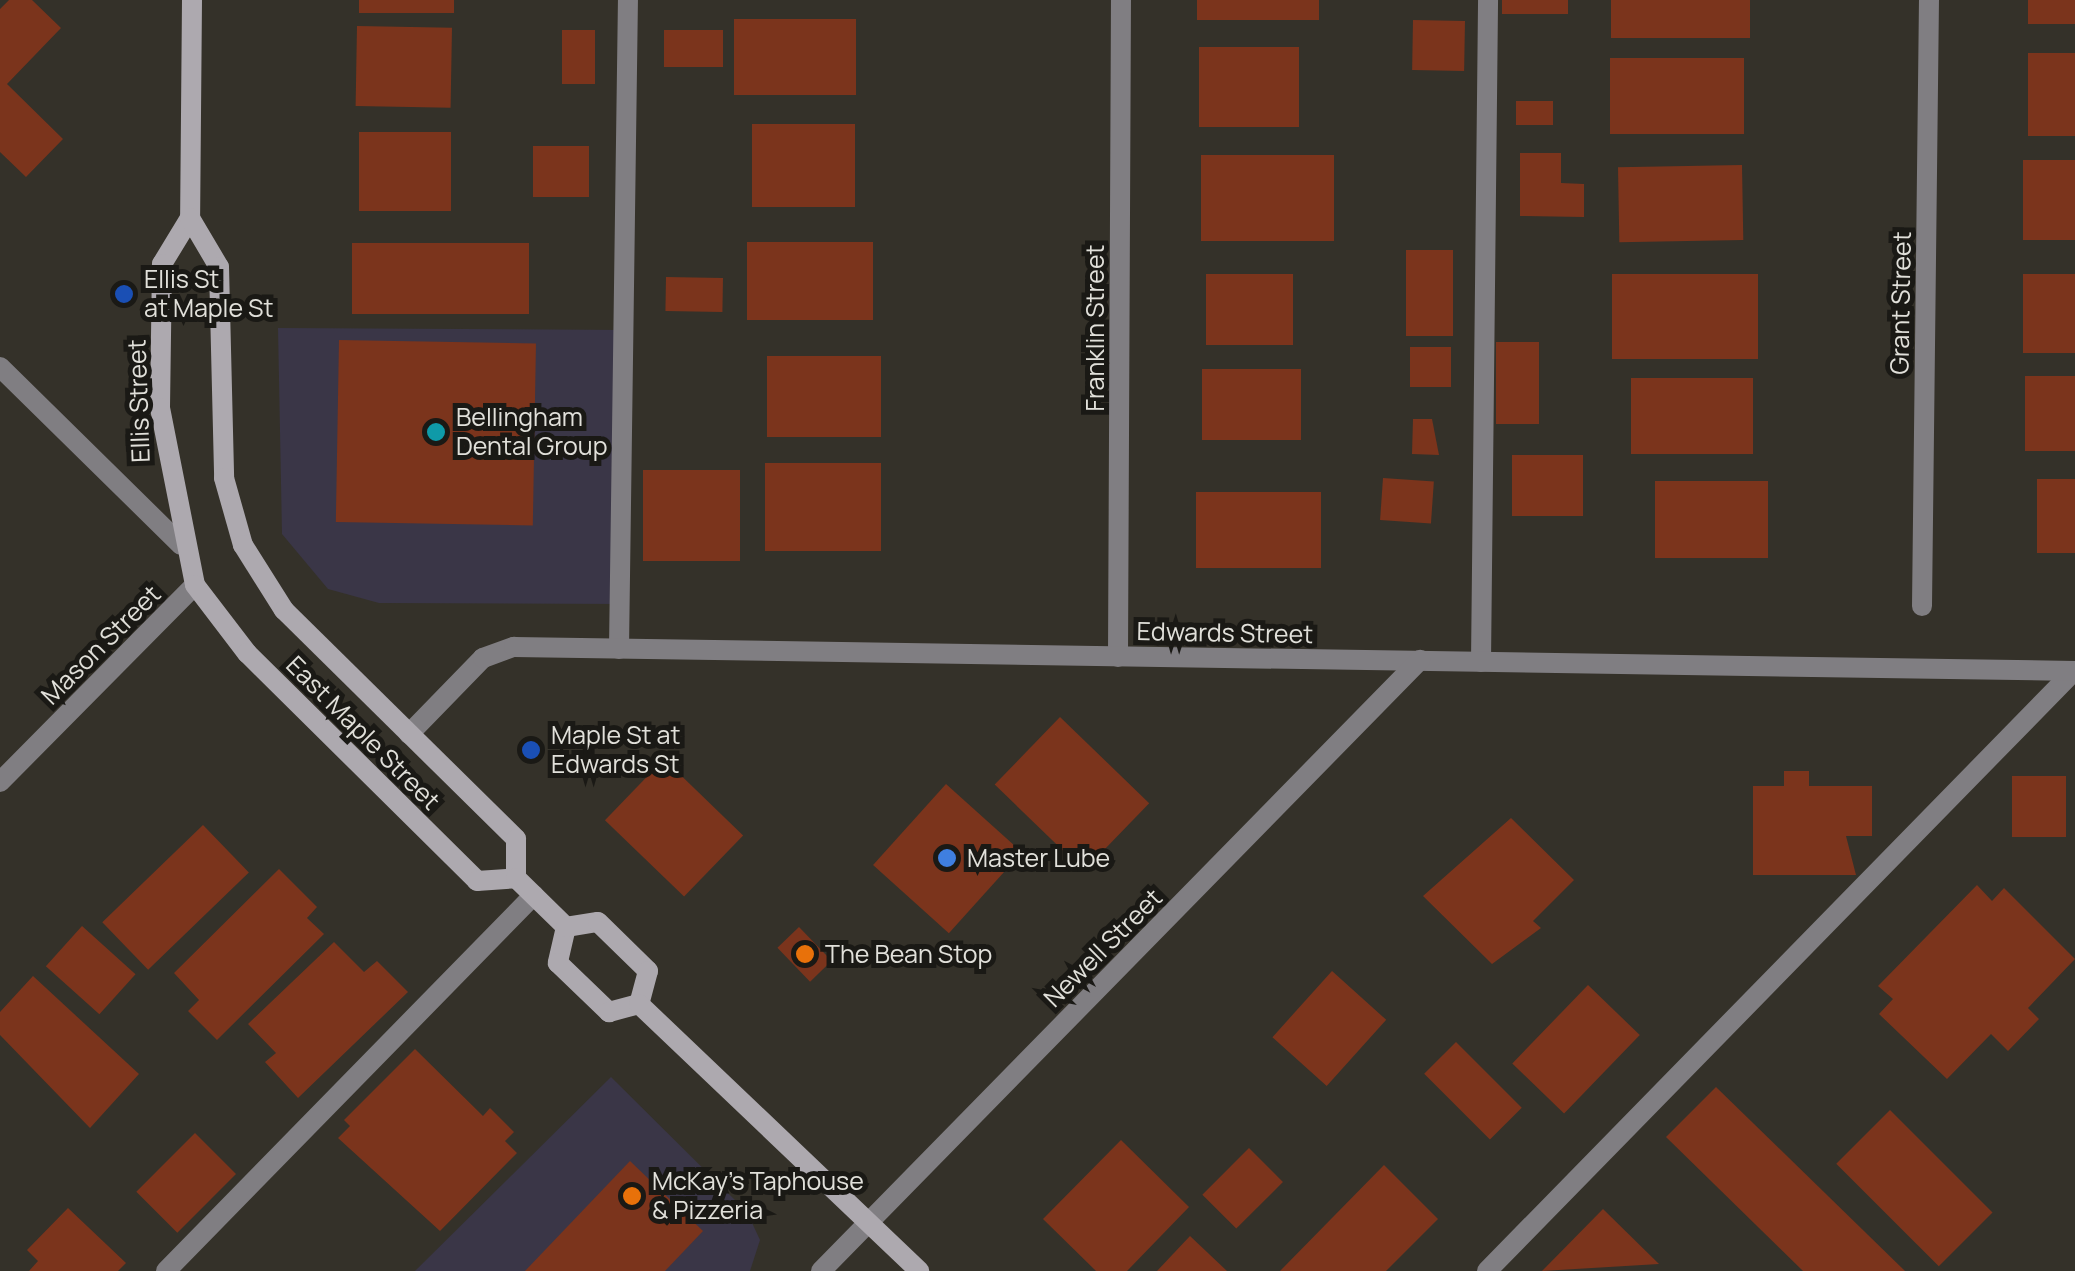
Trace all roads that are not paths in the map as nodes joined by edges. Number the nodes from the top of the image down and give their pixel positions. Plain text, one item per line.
1 (192, 0) edge
2 (628, 0) edge
3 (1122, 0) edge
4 (1488, 0) edge
5 (1929, 0) edge
6 (190, 218) junction
7 (0, 367) edge
8 (181, 545) junction
9 (195, 585) junction
10 (1922, 606) dead end
11 (618, 649) junction
12 (1118, 656) junction
13 (1420, 660) junction
14 (1481, 662) junction
15 (2075, 671) edge
16 (409, 734) junction
17 (0, 782) edge
18 (516, 878) junction
19 (534, 895) junction
20 (566, 928) junction
21 (639, 1004) junction
22 (868, 1223) junction
23 (166, 1271) edge
24 (820, 1271) edge
25 (918, 1271) edge
26 (1487, 1271) edge

1 - 6 main road
2 - 11 street
3 - 12 street, Franklin Street
4 - 14 street
5 - 10 street, Grant Street
6 - 8 main road, Ellis Street
6 - 16 main road, East Maple Street
7 - 8 street
8 - 9 main road, Ellis Street
9 - 17 street, Mason Street
9 - 18 main road, East Maple Street
11 - 12 street, Edwards Street
11 - 16 street, Edwards Street
12 - 13 street, Edwards Street
13 - 14 street, Edwards Street
13 - 22 street, Newell Street
14 - 15 street, Edwards Street
15 - 26 street
16 - 18 main road, East Maple Street
18 - 19 main road
19 - 20 main road
19 - 23 street
20 - 21 main road
20 - 21 main road
21 - 22 main road
22 - 24 street, Newell Street
22 - 25 main road

